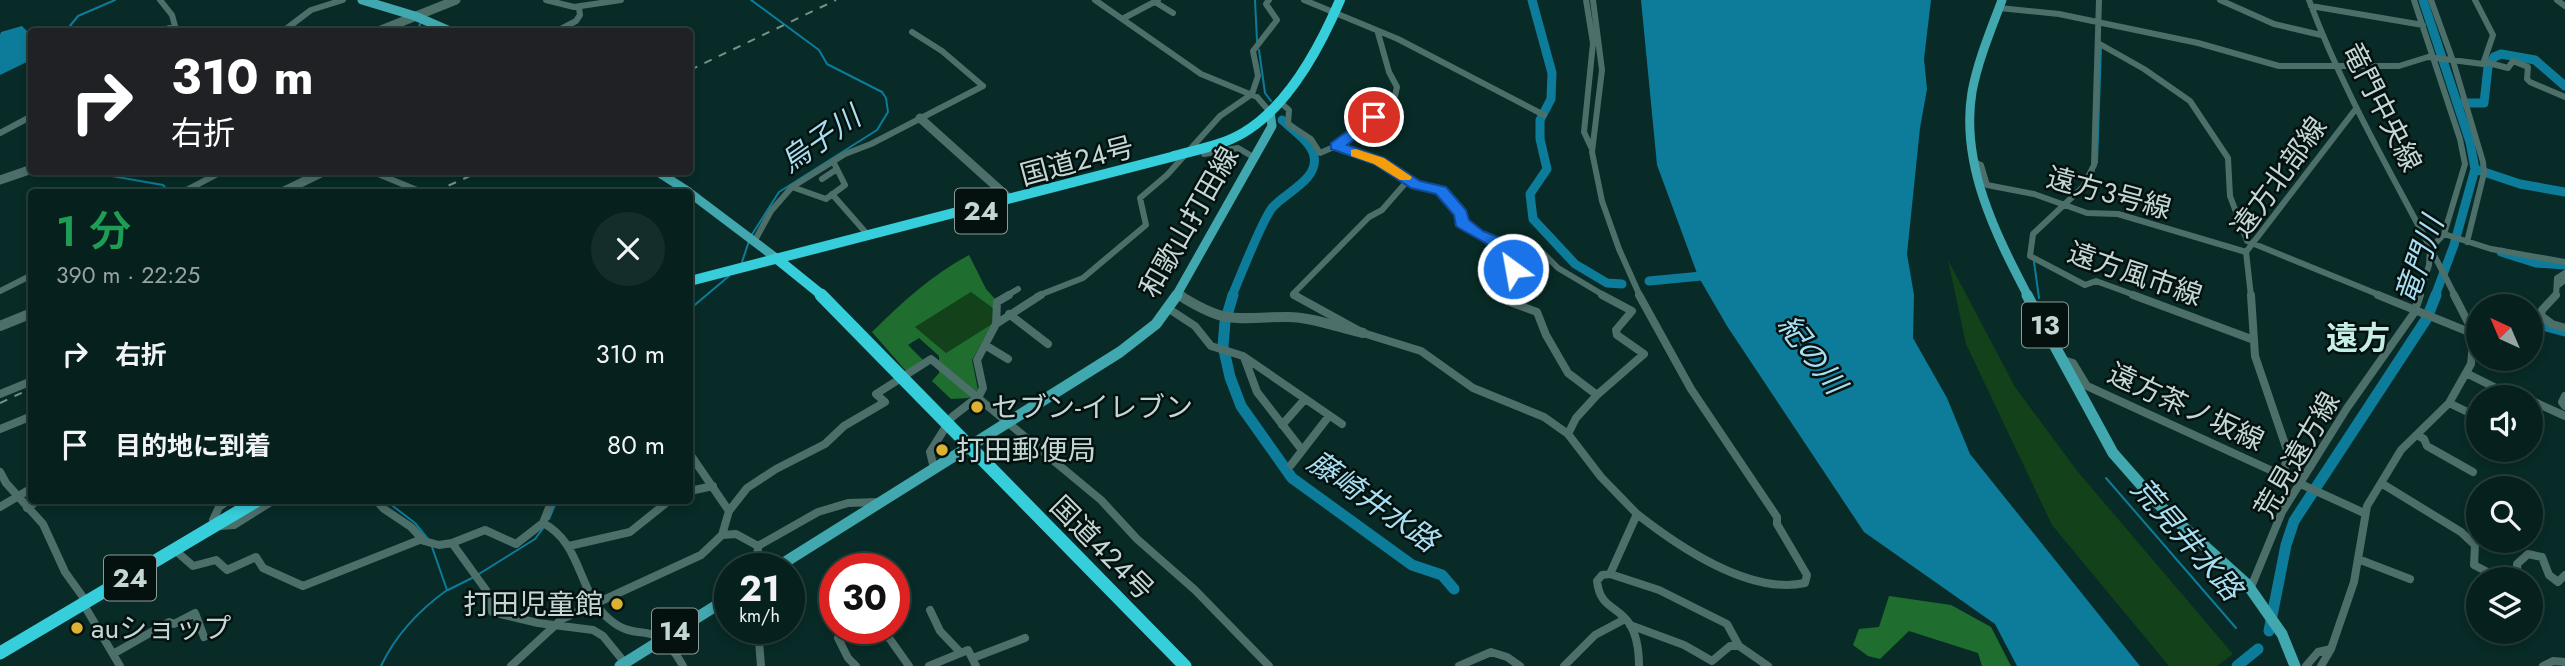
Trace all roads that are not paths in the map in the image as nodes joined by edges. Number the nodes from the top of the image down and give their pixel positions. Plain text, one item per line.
1 (160, 0) edge
2 (343, 0) edge
3 (362, 0) edge
4 (456, 0) edge
5 (546, 0) edge
6 (621, 0) edge
7 (1095, 0) edge
8 (1269, 0) edge
9 (1304, 0) edge
10 (1340, 0) edge
11 (1586, 0) edge
12 (1593, 0) edge
13 (2099, 0) edge
14 (2220, 0) edge
15 (2414, 0) edge
16 (2431, 0) edge
17 (2468, 0) edge
18 (2475, 0) edge
19 (2557, 0) edge
20 (1157, 1) edge
21 (2310, 3) edge
22 (2001, 4) edge
23 (2565, 6) edge
24 (579, 8) junction
25 (1173, 13) dead end
26 (415, 16) junction
27 (1124, 18) junction
28 (2100, 24) junction
29 (2423, 25) junction
30 (169, 28) edge
31 (287, 28) edge
32 (386, 28) edge
33 (443, 28) edge
34 (563, 28) edge
35 (912, 32) dead end
36 (1378, 33) junction
37 (2321, 34) junction
38 (2492, 37) junction
39 (2100, 44) junction
40 (1313, 51) junction
41 (2434, 58) junction
42 (2451, 61) junction
43 (2488, 62) junction
44 (2335, 68) junction
45 (1252, 94) junction
46 (2565, 97) edge
47 (1282, 104) junction
48 (2356, 110) junction
49 (1542, 114) dead end
50 (1272, 115) junction
51 (28, 118) edge
52 (920, 118) junction
53 (0, 133) edge
54 (1336, 146) junction
55 (1591, 147) junction
56 (1186, 156) junction
57 (1255, 158) junction
58 (833, 161) junction
59 (1973, 162) junction
60 (837, 169) junction
61 (28, 170) edge
62 (215, 175) edge
63 (317, 175) edge
64 (380, 175) edge
65 (662, 175) edge
66 (822, 179) dead end
67 (1409, 179) junction
68 (0, 180) edge
69 (792, 187) junction
70 (189, 189) edge
71 (288, 189) edge
72 (415, 189) edge
73 (683, 189) edge
74 (832, 194) junction
75 (693, 196) edge
76 (1009, 198) junction
77 (2065, 205) junction
78 (867, 234) junction
79 (2445, 234) junction
80 (750, 239) junction
81 (2466, 242) junction
82 (2251, 243) junction
83 (2431, 251) junction
84 (2246, 252) junction
85 (1511, 259) junction
86 (779, 260) junction
87 (2565, 261) edge
88 (2565, 273) edge
89 (724, 274) junction
90 (28, 277) edge
91 (2565, 279) edge
92 (693, 280) edge
93 (693, 286) edge
94 (2557, 286) junction
95 (1018, 289) dead end
96 (0, 290) edge
97 (1178, 294) junction
98 (1169, 309) junction
99 (2414, 311) junction
100 (1009, 314) junction
101 (28, 315) edge
102 (2543, 315) edge
103 (2466, 316) edge
104 (2543, 323) edge
105 (996, 324) junction
106 (0, 326) edge
107 (2565, 328) edge
108 (2466, 331) edge
109 (1363, 333) junction
110 (2254, 340) junction
111 (1048, 344) dead end
112 (985, 345) junction
113 (1243, 356) junction
114 (1008, 359) dead end
115 (2063, 360) junction
116 (2466, 373) joint
117 (903, 377) junction
118 (28, 383) edge
119 (2490, 385) edge
120 (0, 394) edge
121 (1597, 395) junction
122 (979, 396) junction
123 (2565, 396) edge
124 (1305, 399) junction
125 (2448, 403) junction
126 (2543, 406) edge
127 (2565, 406) edge
128 (2466, 411) edge
129 (1329, 416) junction
130 (2565, 416) edge
131 (28, 418) edge
132 (1009, 421) junction
133 (947, 424) junction
134 (1342, 424) dead end
135 (1282, 425) junction
136 (0, 429) edge
137 (1568, 435) junction
138 (2417, 435) junction
139 (968, 447) junction
140 (1303, 450) junction
141 (693, 458) edge
142 (1291, 464) dead end
143 (934, 468) junction
144 (0, 472) edge
145 (2473, 472) dead end
146 (2284, 476) junction
147 (2300, 483) junction
148 (2381, 483) junction
149 (713, 486) junction
150 (693, 490) edge
151 (28, 491) edge
152 (18, 497) junction
153 (878, 502) junction
154 (33, 504) edge
155 (223, 504) edge
156 (240, 504) edge
157 (251, 504) edge
158 (268, 504) edge
159 (380, 504) edge
160 (551, 504) edge
161 (665, 504) edge
162 (0, 507) edge
163 (27, 508) junction
164 (729, 512) junction
165 (2364, 513) junction
166 (1637, 514) junction
167 (216, 523) junction
168 (546, 523) junction
169 (722, 535) junction
170 (424, 540) junction
171 (452, 543) junction
172 (569, 546) junction
173 (758, 546) junction
174 (176, 551) junction
175 (758, 553) edge
176 (799, 553) edge
177 (2358, 559) junction
178 (2478, 567) edge
179 (2515, 567) edge
180 (1610, 574) junction
181 (2565, 575) edge
182 (2410, 579) dead end
183 (2561, 585) edge
184 (2254, 591) junction
185 (83, 601) junction
186 (599, 603) junction
187 (714, 607) edge
188 (930, 610) dead end
189 (1628, 622) junction
190 (554, 626) junction
191 (204, 637) dead end
192 (665, 638) junction
193 (1025, 638) dead end
194 (0, 644) edge
195 (759, 644) edge
196 (841, 644) edge
197 (894, 644) edge
198 (1739, 646) junction
199 (2331, 649) junction
200 (959, 651) junction
201 (0, 653) edge
202 (113, 654) junction
203 (974, 662) edge
204 (2294, 662) edge
205 (2565, 662) edge
206 (622, 664) edge
207 (120, 666) edge
208 (511, 666) edge
209 (683, 666) edge
210 (761, 666) edge
211 (856, 666) edge
212 (909, 666) edge
213 (929, 666) edge
214 (1185, 666) edge
215 (1269, 666) edge
216 (1459, 666) edge
217 (1520, 666) edge
218 (1564, 666) edge
219 (1639, 666) edge
220 (1768, 666) edge
221 (2306, 666) edge
222 (2321, 666) edge
223 (2543, 666) edge

1 - 30 street
2 - 31 street
3 - 26 main road
4 - 26 street
5 - 24 street
6 - 24 street
7 - 27 street
8 - 45 street
9 - 36 street
10 - 40 highway, 国道24号 / 24
11 - 55 street
12 - 55 street
13 - 28 street, 遠方風市線
14 - 37 street
15 - 29 street
16 - 42 street
17 - 38 street
18 - 38 street
19 - 23 street
20 - 25 street
20 - 27 street
21 - 29 street
21 - 37 street, 竜門中央線
22 - 28 street
22 - 59 main road, 13
24 - 34 street
26 - 32 street
26 - 33 main road
27 - 45 street
28 - 39 street, 遠方風市線
28 - 44 street
29 - 41 street
35 - 52 street
36 - 49 street
36 - 54 street
37 - 44 street, 竜門中央線
38 - 43 street
39 - 77 street, 遠方風市線
39 - 82 street
40 - 47 highway, 国道24号 / 24
40 - 50 highway, 国道24号 / 24
41 - 42 street
41 - 44 street
41 - 79 street
42 - 43 street
42 - 81 street
43 - 46 street
44 - 48 street, 竜門中央線
45 - 50 street
45 - 56 street
47 - 50 highway, 国道24号 / 24
47 - 54 street
48 - 82 street, 遠方北部線
48 - 83 street, 竜門中央線
50 - 56 highway, 国道24号 / 24
50 - 57 main road, 和歌山打田線
51 - 53 street
52 - 58 street
52 - 76 street
54 - 67 street
55 - 166 street
56 - 57 street
56 - 76 highway, 国道24号 / 24
56 - 86 highway, 国道24号 / 24
56 - 100 street
57 - 97 main road, 和歌山打田線
58 - 60 street
58 - 69 street
59 - 77 street, 遠方3号線
59 - 115 main road, 13
60 - 66 street
60 - 74 street
61 - 68 street
62 - 70 street
63 - 71 street
64 - 72 street
65 - 73 main road
67 - 85 street
67 - 109 street
69 - 74 street
69 - 80 street
74 - 78 street
75 - 80 main road
76 - 78 highway, 国道24号 / 24
77 - 84 street, 遠方3号線
77 - 110 street, 遠方風市線
78 - 86 highway, 国道24号 / 24
79 - 81 street
79 - 83 street
80 - 86 main road
81 - 87 street
82 - 84 street, 遠方北部線
82 - 99 street
83 - 99 street, 荒見遠方線
83 - 103 street, 竜門中央線
84 - 110 street, 遠方北部線
85 - 121 street
85 - 121 street
86 - 89 highway, 国道24号 / 24
86 - 117 highway, 国道424号
88 - 94 street
89 - 92 highway, 国道24号 / 24
89 - 93 highway, 国道24号 / 24
90 - 96 street
91 - 94 street
94 - 102 street
95 - 105 street
97 - 98 main road, 和歌山打田線
97 - 109 street
98 - 113 street
98 - 132 main road, 和歌山打田線
99 - 108 street
99 - 147 street, 荒見遠方線
100 - 105 street
100 - 111 street
101 - 106 street
104 - 107 street
105 - 112 street
109 - 137 street
110 - 146 street, 遠方北部線
112 - 114 street
112 - 122 street
113 - 124 street
113 - 135 street
115 - 146 street, 遠方茶ノ坂線
115 - 184 main road, 13
116 - 119 street
116 - 125 street
117 - 122 street
117 - 133 highway, 国道424号
117 - 164 street
118 - 120 street
121 - 137 street
122 - 132 street
122 - 133 street
123 - 127 street
124 - 129 street
124 - 135 street
125 - 128 street
125 - 138 street
126 - 130 street
129 - 134 street
129 - 140 street
131 - 136 street
132 - 139 main road, 和歌山打田線
132 - 215 street
133 - 139 highway, 国道424号
133 - 143 street
135 - 140 street
137 - 166 street
138 - 145 street
138 - 148 street
139 - 143 main road, 和歌山打田線
139 - 214 highway, 国道424号
140 - 142 street
141 - 149 street
143 - 153 main road, 和歌山打田線
144 - 152 street
146 - 147 street, 遠方茶ノ坂線
147 - 165 street, 遠方茶ノ坂線
147 - 184 street, 荒見遠方線
148 - 165 street
148 - 178 street
149 - 150 street
149 - 164 street
151 - 152 street
152 - 162 street
152 - 163 street
153 - 173 street
153 - 176 main road, 和歌山打田線
154 - 163 street
155 - 167 street
156 - 167 highway, 24
157 - 167 highway, 24
158 - 167 street
159 - 170 street
160 - 168 street
161 - 172 street
163 - 185 street
164 - 169 street
165 - 177 street
166 - 180 street
167 - 174 highway, 24
167 - 185 highway, 24
168 - 171 street
168 - 172 street
169 - 173 street
169 - 186 street
170 - 171 street
170 - 174 street
171 - 190 street
172 - 186 street
173 - 175 street
174 - 185 highway, 24
177 - 182 street
177 - 199 street
179 - 183 street
180 - 189 street
180 - 198 street
181 - 183 street
184 - 204 main road, 13
185 - 194 highway, 24
185 - 201 highway, 24
185 - 202 street
186 - 190 street
186 - 192 street
187 - 192 main road, 14
188 - 200 street
189 - 198 street
189 - 218 street
189 - 219 street
190 - 206 street
190 - 208 street
191 - 202 street
192 - 206 main road, 14
192 - 209 street
193 - 203 street
195 - 210 street
196 - 211 street
197 - 212 street
198 - 220 street
199 - 221 street
199 - 222 street
200 - 203 street
200 - 213 street
202 - 207 street
205 - 223 street
216 - 217 street

